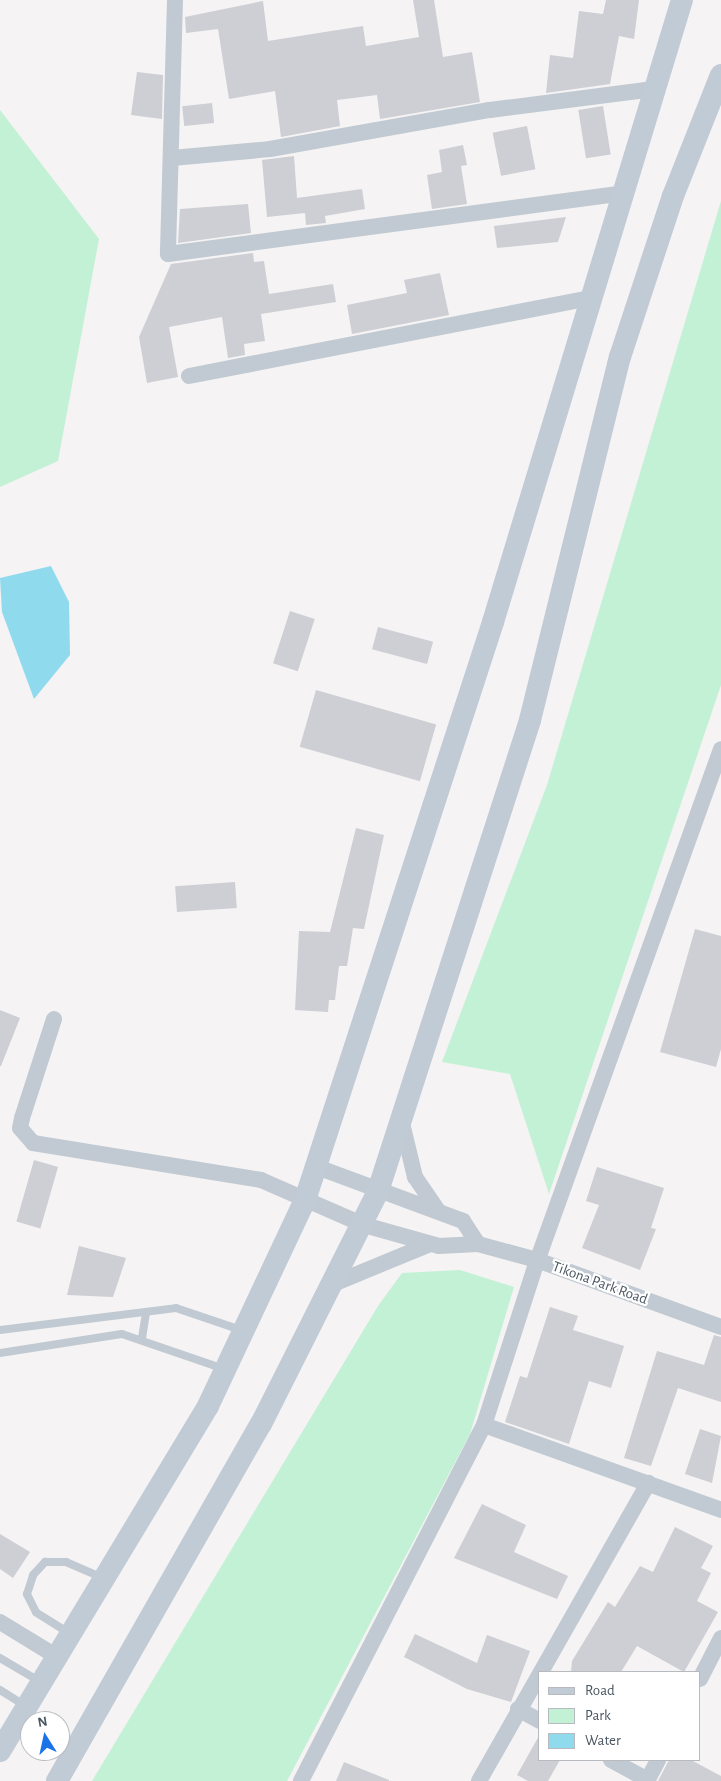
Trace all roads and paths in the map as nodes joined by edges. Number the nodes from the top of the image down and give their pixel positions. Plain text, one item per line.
1 (175, 0) edge
2 (682, 0) edge
3 (721, 75) edge
4 (654, 90) junction
5 (172, 158) junction
6 (624, 194) junction
7 (592, 298) junction
8 (189, 376) dead end
9 (721, 749) edge
10 (54, 1019) dead end
11 (402, 1123) junction
12 (317, 1167) junction
13 (378, 1191) junction
14 (305, 1200) junction
15 (439, 1212) junction
16 (364, 1225) junction
17 (430, 1244) junction
18 (478, 1244) junction
19 (537, 1260) junction
20 (333, 1284) junction
21 (146, 1312) junction
22 (721, 1327) edge
23 (0, 1330) edge
24 (245, 1332) junction
25 (142, 1338) junction
26 (0, 1353) edge
27 (226, 1370) junction
28 (484, 1425) junction
29 (648, 1483) junction
30 (721, 1510) edge
31 (106, 1579) junction
32 (0, 1622) edge
33 (72, 1636) junction
34 (721, 1638) edge
35 (0, 1658) edge
36 (59, 1658) junction
37 (540, 1671) edge
38 (538, 1674) edge
39 (701, 1678) edge
40 (42, 1683) junction
41 (0, 1690) edge
42 (28, 1707) junction
43 (518, 1709) junction
44 (538, 1720) edge
45 (0, 1751) edge
46 (613, 1761) edge
47 (658, 1761) edge
48 (648, 1780) edge
49 (57, 1781) edge
50 (301, 1781) edge
51 (479, 1781) edge

1 - 5 street
2 - 4 street
3 - 11 street
4 - 5 street
4 - 6 street
5 - 6 street
6 - 7 street
7 - 8 street
7 - 12 street
9 - 19 street
10 - 14 street, Tikona Park Road
11 - 13 street
11 - 15 street
12 - 13 street
12 - 14 street
13 - 15 street
13 - 16 street
14 - 16 street, Tikona Park Road
14 - 24 street
15 - 18 street
16 - 17 street, Tikona Park Road
16 - 20 street
17 - 18 street, Tikona Park Road
17 - 20 street, Tikona Park Road
18 - 19 street, Tikona Park Road
19 - 22 street, Tikona Park Road
19 - 28 street
20 - 49 street
21 - 23 lane
21 - 24 lane
21 - 25 lane
24 - 27 street
25 - 26 lane
25 - 27 lane
27 - 31 street
28 - 29 street
28 - 50 street
29 - 30 street
29 - 37 street
31 - 33 street
31 - 33 lane
32 - 36 street
33 - 36 street
34 - 39 street
35 - 40 lane
36 - 40 street
38 - 43 street
40 - 42 street
41 - 42 lane
42 - 45 street
43 - 44 street
43 - 51 street
46 - 48 street
47 - 48 street

